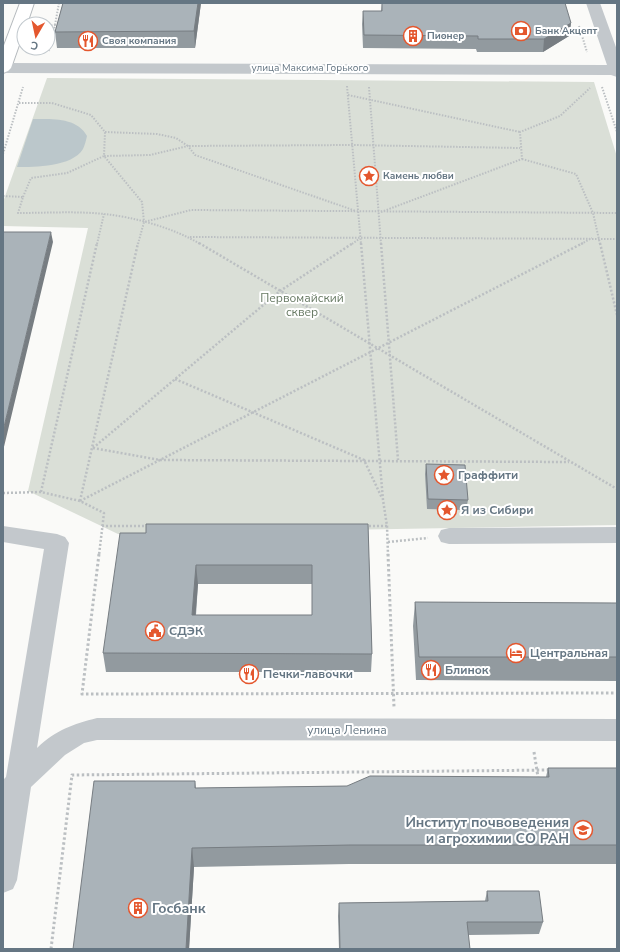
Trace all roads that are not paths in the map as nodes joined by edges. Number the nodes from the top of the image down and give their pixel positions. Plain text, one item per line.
1 (27, 3) edge
2 (594, 3) edge
3 (3, 68) edge
4 (617, 70) edge
5 (3, 534) edge
6 (448, 536) road end
7 (617, 536) edge
8 (617, 730) edge
9 (11, 788) edge
10 (3, 880) edge

1 - 3 main road
2 - 4 street
3 - 4 street, улица Максима Горького
5 - 9 street
6 - 7 street
8 - 9 street, улица Ленина
9 - 10 street

